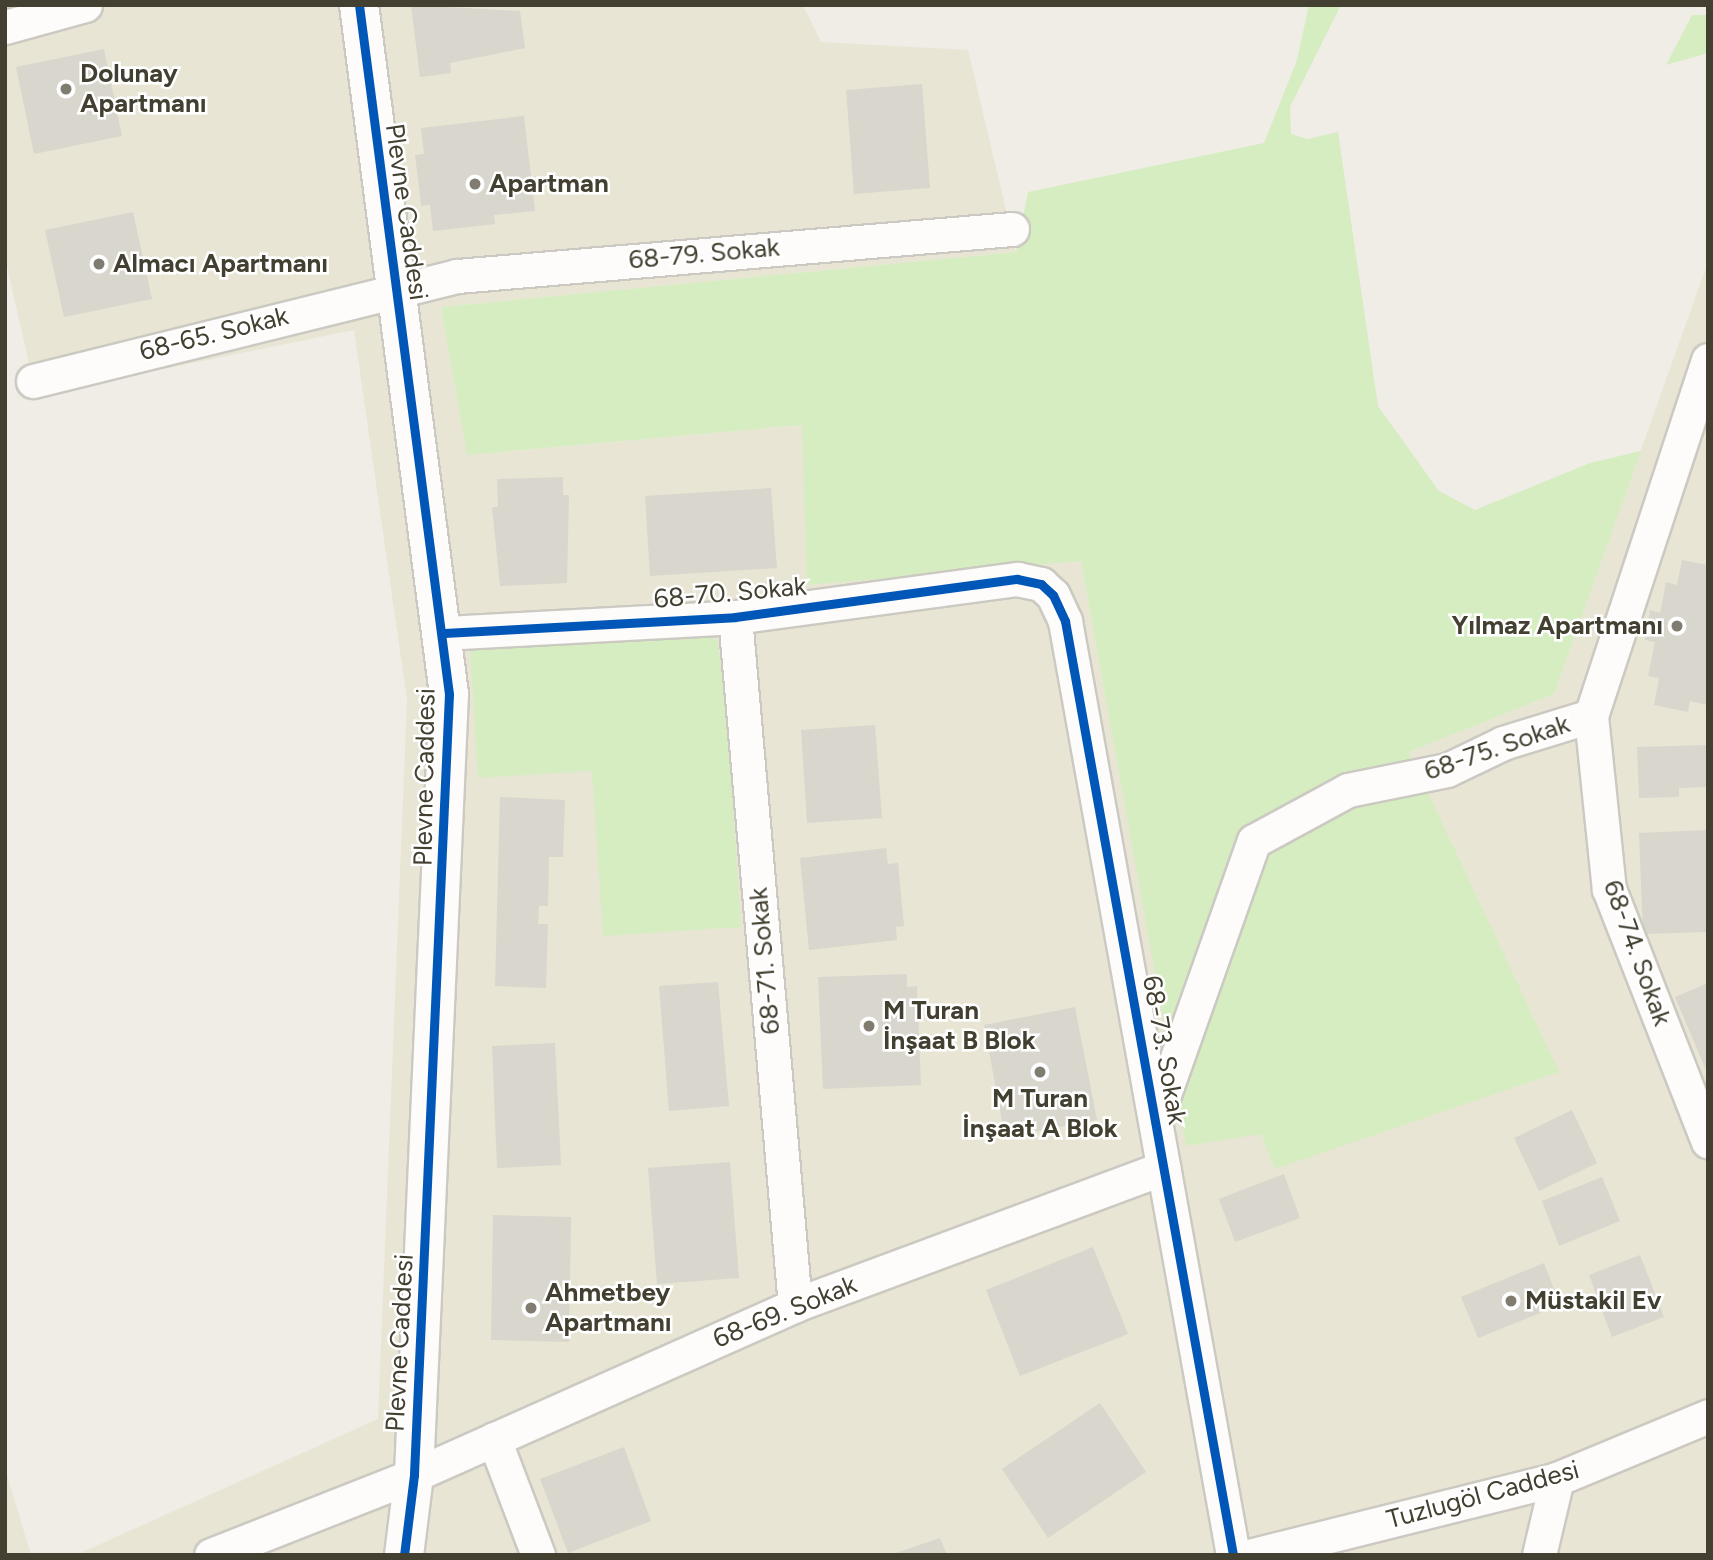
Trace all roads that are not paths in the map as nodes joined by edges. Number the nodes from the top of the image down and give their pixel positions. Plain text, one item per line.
1 (85, 5) edge
2 (359, 5) edge
3 (5, 27) edge
4 (1012, 229) dead end
5 (396, 288) junction
6 (1708, 360) edge
7 (33, 381) dead end
8 (1017, 579) joint
9 (734, 617) junction
10 (444, 633) junction
11 (1591, 716) junction
12 (1155, 1121) junction
13 (1708, 1141) edge
14 (1163, 1168) junction
15 (795, 1306) junction
16 (1708, 1416) edge
17 (494, 1439) junction
18 (414, 1475) junction
19 (1558, 1479) junction
20 (211, 1555) edge
21 (404, 1555) edge
22 (538, 1555) edge
23 (1233, 1555) edge
24 (1253, 1555) edge
25 (1539, 1555) edge

1 - 3 street
2 - 5 street, Plevne Caddesi
4 - 5 street, 68-79. Sokak
5 - 7 street, 68-65. Sokak
5 - 10 street, Plevne Caddesi
6 - 11 street, 68-75. Sokak
8 - 9 street, 68-70. Sokak
8 - 12 street, 68-73. Sokak
9 - 10 street, 68-70. Sokak
9 - 15 street, 68-71. Sokak
10 - 18 street, Plevne Caddesi
11 - 12 street, 68-75. Sokak
11 - 13 street, 68-74. Sokak
12 - 14 street, 68-73. Sokak
14 - 15 street, 68-69. Sokak
14 - 23 street, 68-73. Sokak
15 - 17 street, 68-69. Sokak
16 - 19 street, Tuzlugöl Caddesi
17 - 18 street, 68-69. Sokak
17 - 22 street
18 - 20 street, 68-69. Sokak
18 - 21 street, Plevne Caddesi
19 - 24 street, Tuzlugöl Caddesi
19 - 25 street

